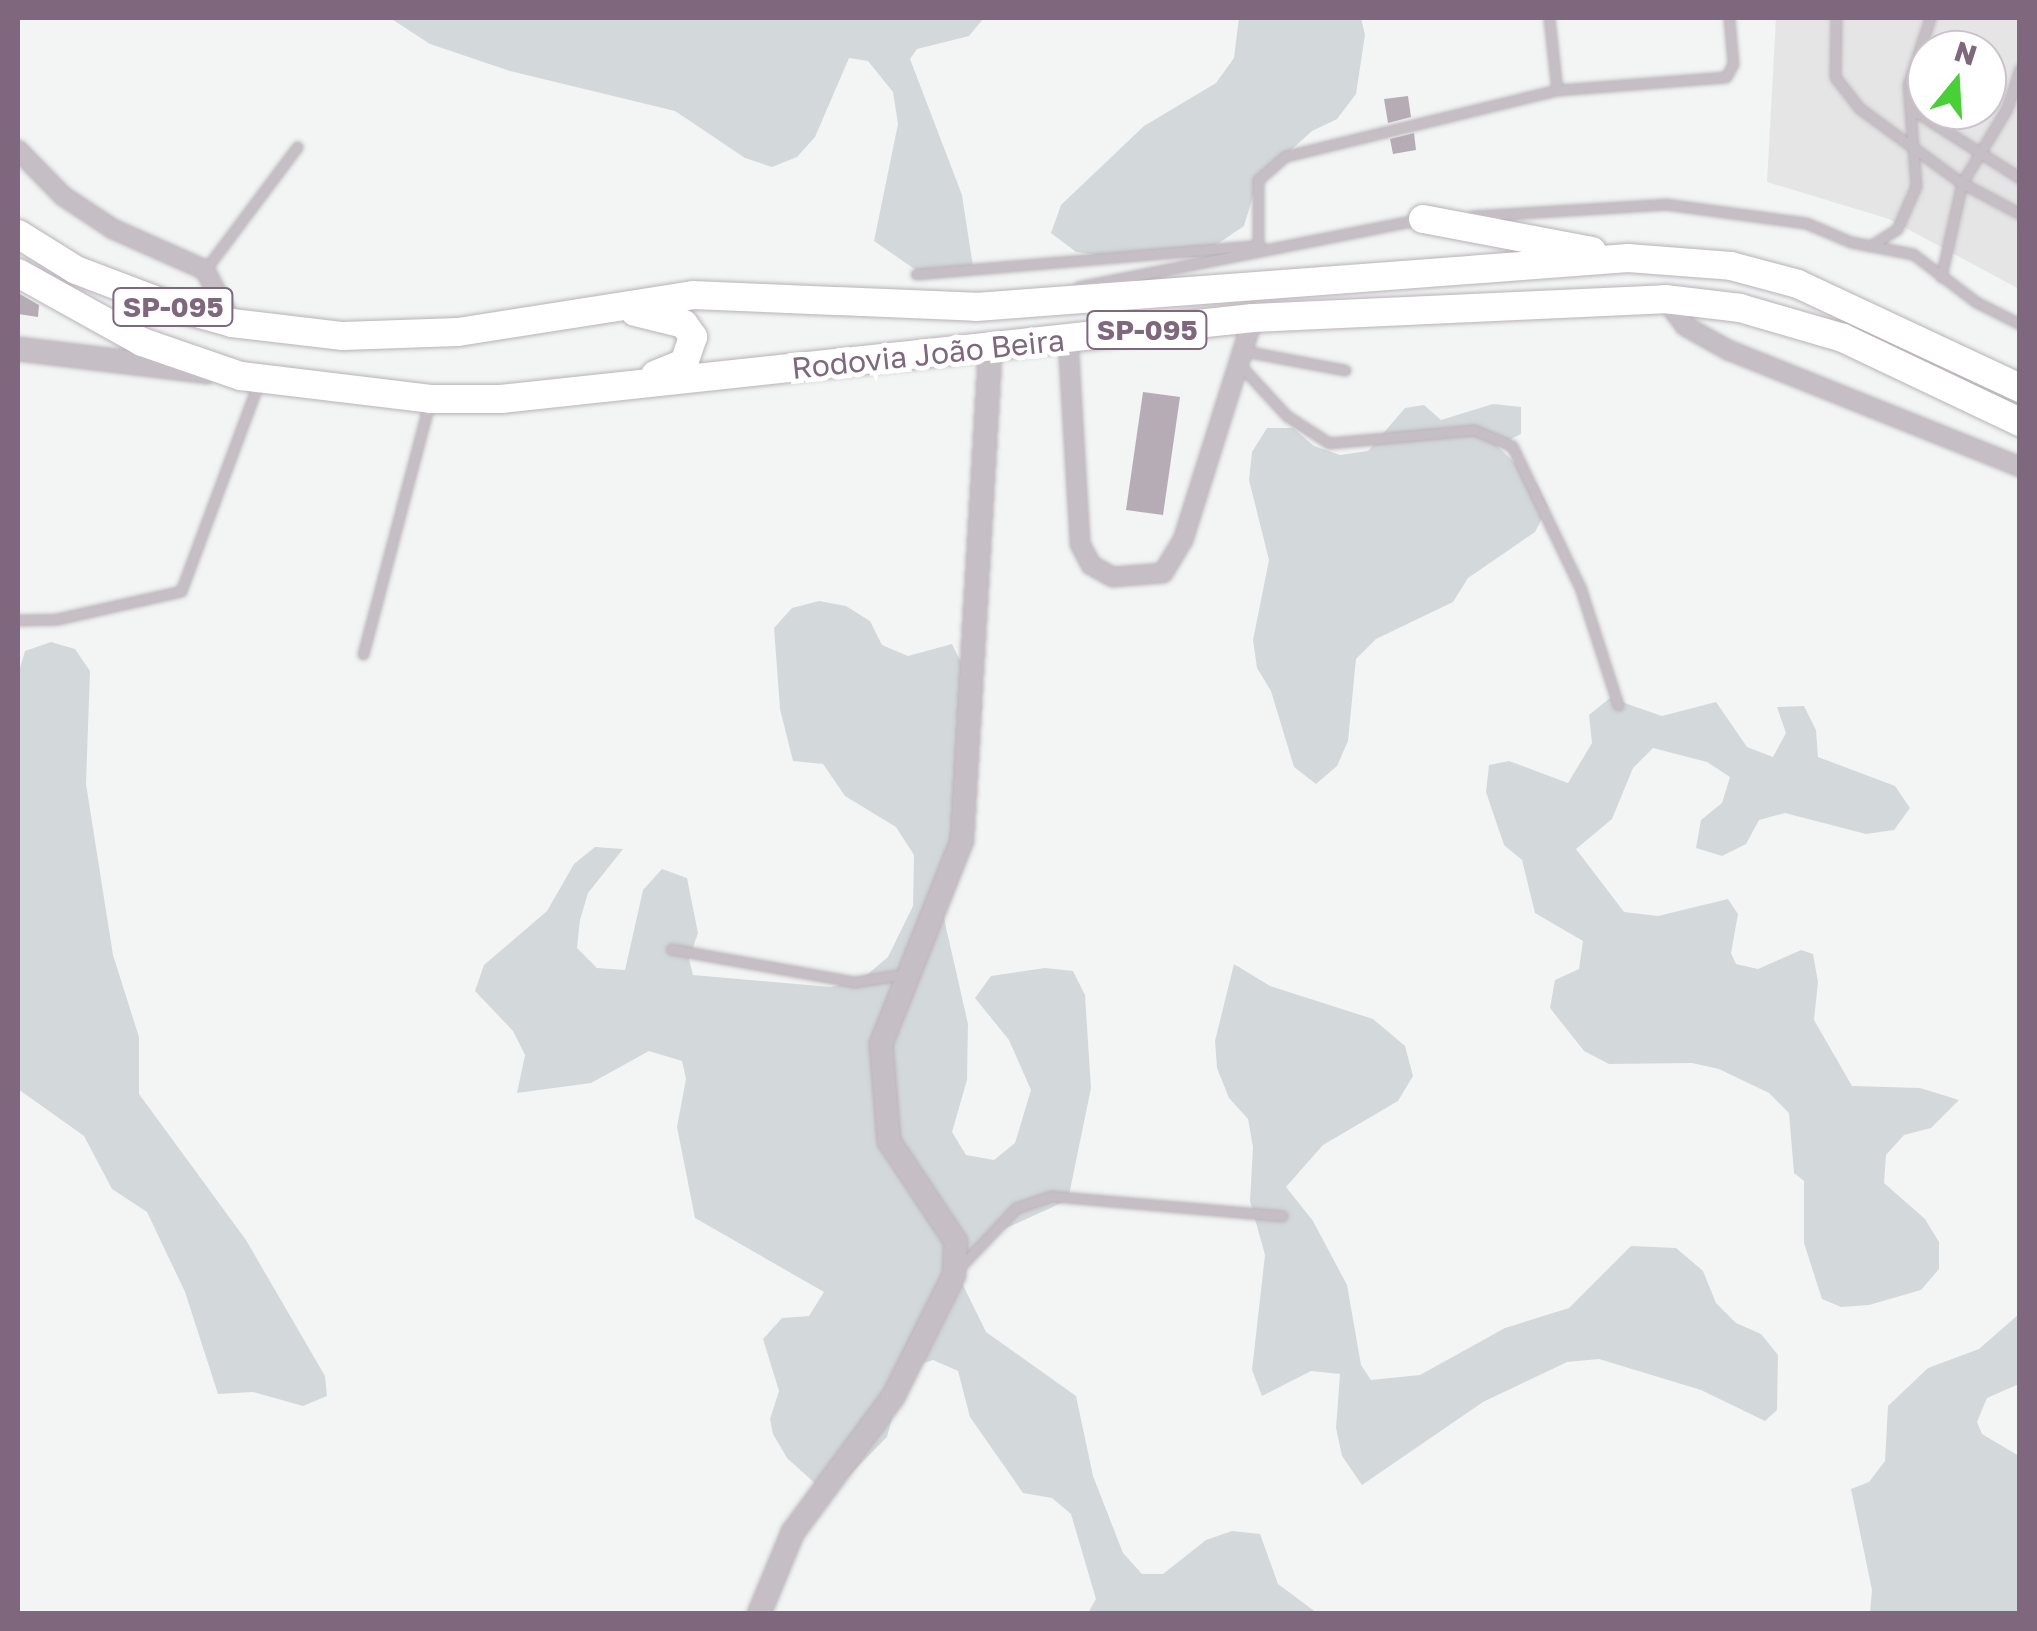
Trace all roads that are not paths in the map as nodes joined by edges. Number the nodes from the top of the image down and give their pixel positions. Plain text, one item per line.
1 (1549, 18) edge
2 (1729, 18) edge
3 (1836, 18) edge
4 (2020, 69) edge
5 (1557, 90) junction
6 (1913, 130) edge
7 (1943, 130) edge
8 (297, 147) dead end
9 (1916, 151) junction
10 (1976, 152) junction
11 (20, 157) edge
12 (2020, 178) edge
13 (1962, 182) junction
14 (2020, 214) edge
15 (1423, 219) junction
16 (18, 221) edge
17 (18, 234) edge
18 (1303, 241) junction
19 (1258, 245) junction
20 (1870, 246) junction
21 (1628, 258) junction
22 (76, 270) junction
23 (205, 270) junction
24 (18, 273) edge
25 (916, 274) dead end
26 (1941, 277) junction
27 (1665, 300) junction
28 (613, 308) junction
29 (976, 308) junction
30 (1254, 318) junction
31 (232, 323) junction
32 (2020, 324) edge
33 (1068, 339) junction
34 (990, 348) junction
35 (18, 349) edge
36 (1241, 358) junction
37 (1345, 370) dead end
38 (250, 378) junction
39 (630, 385) junction
40 (2020, 388) edge
41 (431, 399) junction
42 (2020, 422) edge
43 (2020, 467) edge
44 (18, 620) edge
45 (363, 654) dead end
46 (1618, 705) dead end
47 (671, 950) dead end
48 (908, 974) junction
49 (1282, 1216) dead end
50 (954, 1275) junction
51 (759, 1614) edge

1 - 5 lane
2 - 5 lane
3 - 9 lane
4 - 10 lane
5 - 19 lane
6 - 9 lane
7 - 10 lane
8 - 23 lane
9 - 13 lane
9 - 20 lane
10 - 12 lane
10 - 13 lane
11 - 23 street
13 - 14 lane
13 - 26 lane
15 - 18 lane
15 - 20 lane
15 - 21 main road
16 - 22 street
17 - 22 main road, Rodovia João Beira / SP-095
18 - 19 lane
18 - 29 lane
19 - 25 lane
20 - 26 lane
21 - 29 main road, Rodovia João Beira / SP-095
21 - 40 main road, Rodovia João Beira / SP-095
22 - 31 main road, Rodovia João Beira / SP-095
23 - 31 street
24 - 38 main road, Rodovia João Beira / SP-095
26 - 32 lane
27 - 30 main road, Rodovia João Beira / SP-095
27 - 42 main road, Rodovia João Beira / SP-095
27 - 43 street
28 - 29 main road, Rodovia João Beira / SP-095
28 - 31 main road, Rodovia João Beira / SP-095
28 - 39 main road
30 - 33 main road, Rodovia João Beira / SP-095
30 - 36 street
33 - 34 main road, Rodovia João Beira / SP-095
33 - 36 street
34 - 39 main road, Rodovia João Beira / SP-095
34 - 48 street
35 - 38 street
36 - 37 lane
36 - 46 lane
38 - 41 main road, Rodovia João Beira / SP-095
38 - 44 lane
39 - 41 main road, Rodovia João Beira / SP-095
41 - 45 lane
47 - 48 lane
48 - 50 street
49 - 50 lane
50 - 51 street

